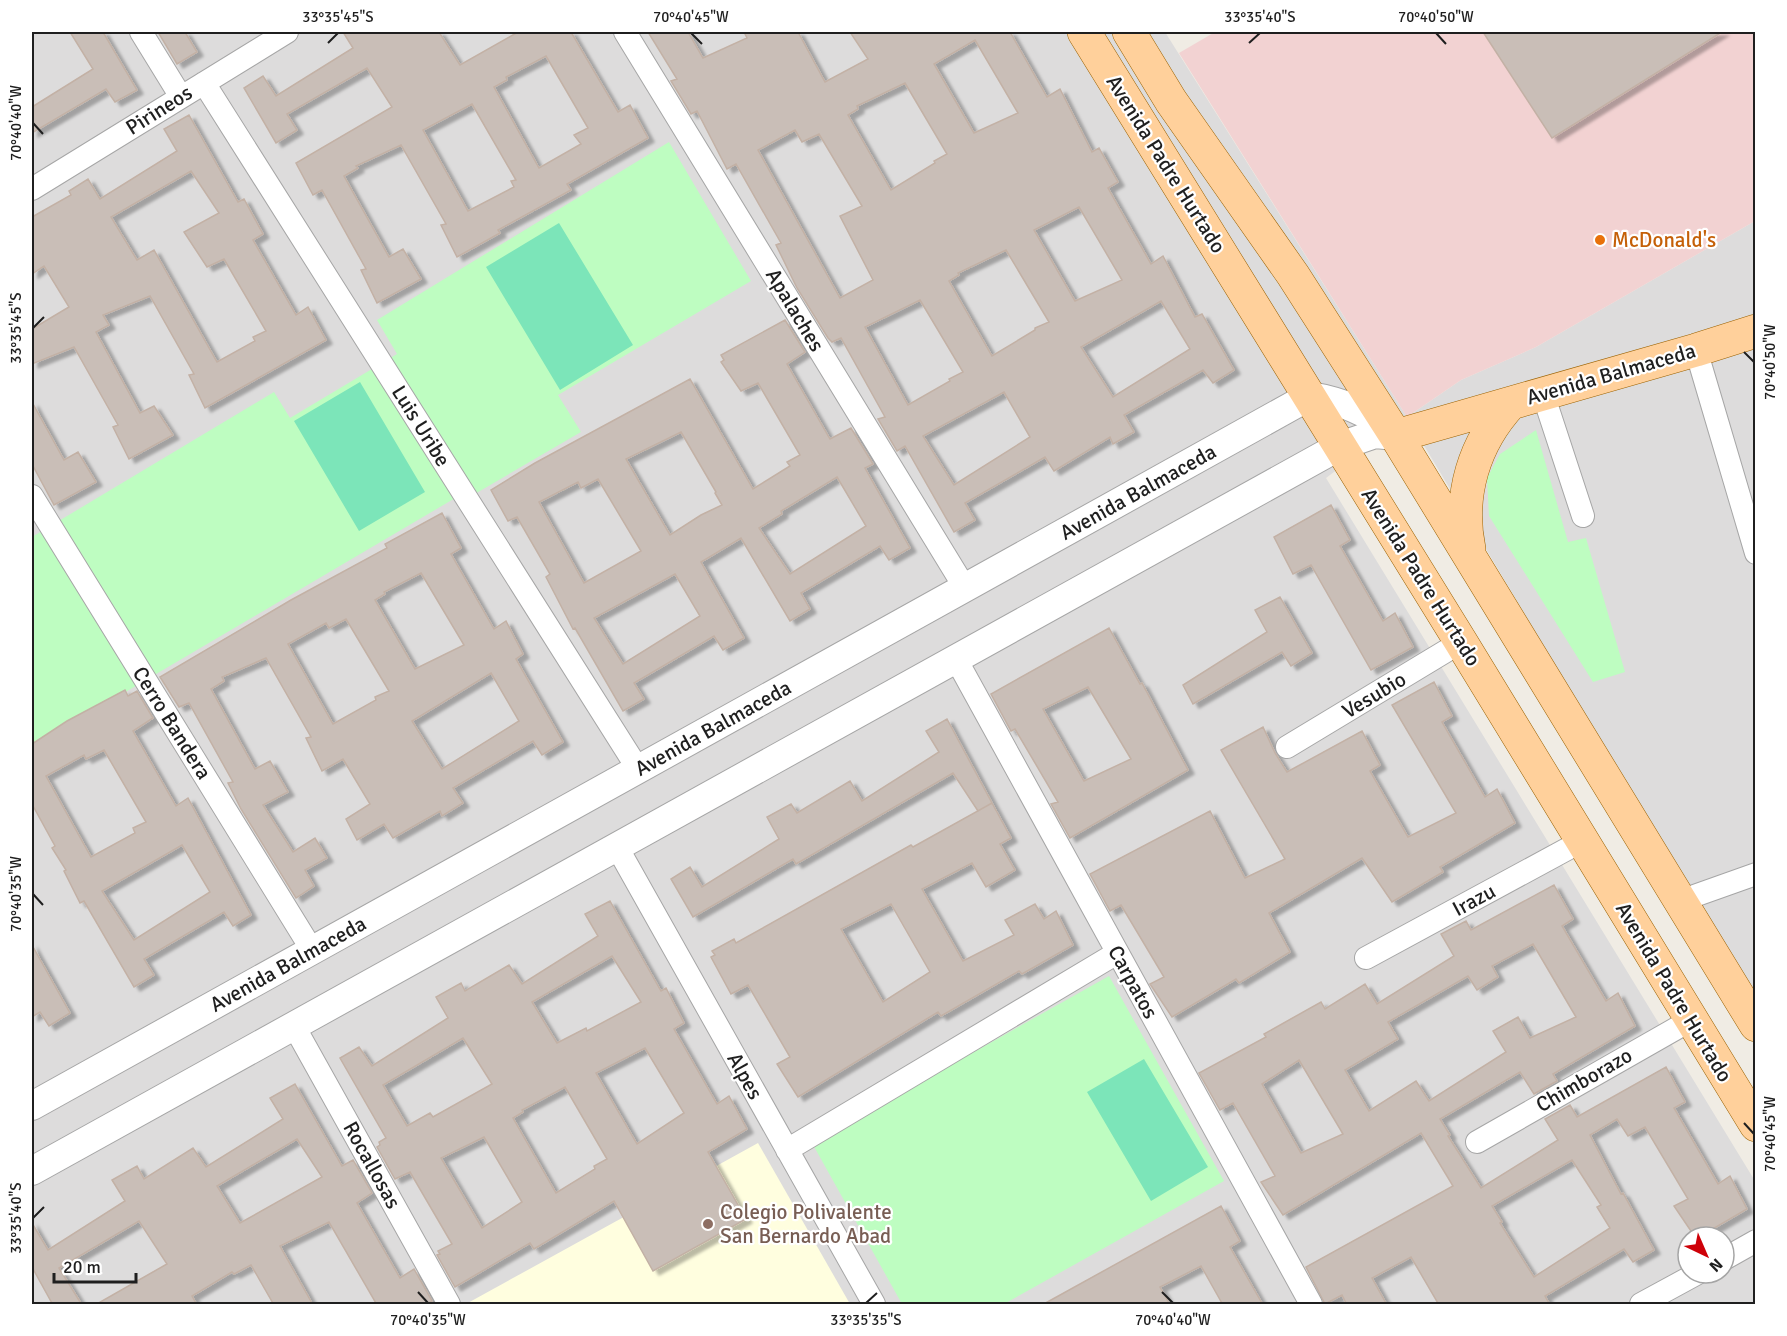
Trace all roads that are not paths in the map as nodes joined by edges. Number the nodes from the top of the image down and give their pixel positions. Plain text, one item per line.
1 (141, 32) edge
2 (287, 32) edge
3 (625, 32) edge
4 (1084, 32) edge
5 (1129, 32) edge
6 (204, 83) junction
7 (181, 97) junction
8 (32, 189) edge
9 (1755, 331) edge
10 (1696, 350) junction
11 (1543, 394) junction
12 (1310, 396) junction
13 (1511, 403) junction
14 (1396, 436) junction
15 (1340, 446) junction
16 (32, 496) edge
17 (1583, 516) dead end
18 (1755, 553) edge
19 (1472, 560) junction
20 (965, 588) junction
21 (1461, 642) junction
22 (956, 659) junction
23 (1287, 747) dead end
24 (638, 770) junction
25 (1582, 841) junction
26 (616, 847) junction
27 (1755, 874) edge
28 (1680, 901) junction
29 (312, 950) junction
30 (1117, 953) junction
31 (1366, 958) dead end
32 (1691, 1020) junction
33 (1755, 1025) edge
34 (294, 1026) junction
35 (32, 1106) edge
36 (1755, 1125) edge
37 (1477, 1142) dead end
38 (787, 1150) junction
39 (32, 1171) edge
40 (1755, 1241) edge
41 (1736, 1252) edge
42 (1677, 1285) edge
43 (450, 1305) edge
44 (874, 1305) edge
45 (1311, 1305) edge
46 (1641, 1305) edge

1 - 7 street
2 - 6 street, Pirineos
3 - 20 street, Apalaches
4 - 12 main road, Avenida Padre Hurtado
5 - 14 main road, Avenida Padre Hurtado
6 - 7 street, Pirineos
6 - 24 street, Luis Uribe
7 - 8 street, Pirineos
9 - 10 main road, Avenida Balmaceda
10 - 11 main road, Avenida Balmaceda
10 - 18 street
11 - 13 main road, Avenida Balmaceda
11 - 17 street
12 - 14 street
12 - 15 main road, Avenida Padre Hurtado
12 - 20 street, Avenida Balmaceda
13 - 14 main road, Avenida Balmaceda
13 - 19 main road
14 - 15 street, Avenida Balmaceda
14 - 19 main road, Avenida Padre Hurtado
15 - 21 main road, Avenida Padre Hurtado
15 - 22 street, Avenida Balmaceda
16 - 29 street, Cerro Bandera
19 - 28 main road, Avenida Padre Hurtado
20 - 24 street, Avenida Balmaceda
21 - 23 street, Vesubio
21 - 25 main road, Avenida Padre Hurtado
22 - 26 street, Avenida Balmaceda
22 - 30 street, Carpatos
24 - 29 street, Avenida Balmaceda
25 - 31 street, Irazu
25 - 32 main road, Avenida Padre Hurtado
26 - 34 street, Avenida Balmaceda
26 - 38 street, Alpes
27 - 28 street
28 - 33 main road, Avenida Padre Hurtado
29 - 35 street, Avenida Balmaceda
30 - 38 street
30 - 45 street, Carpatos
32 - 36 main road, Avenida Padre Hurtado
32 - 37 street, Chimborazo
34 - 39 street, Avenida Balmaceda
34 - 43 street, Rocallosas
38 - 44 street, Alpes
40 - 41 street
42 - 46 street

